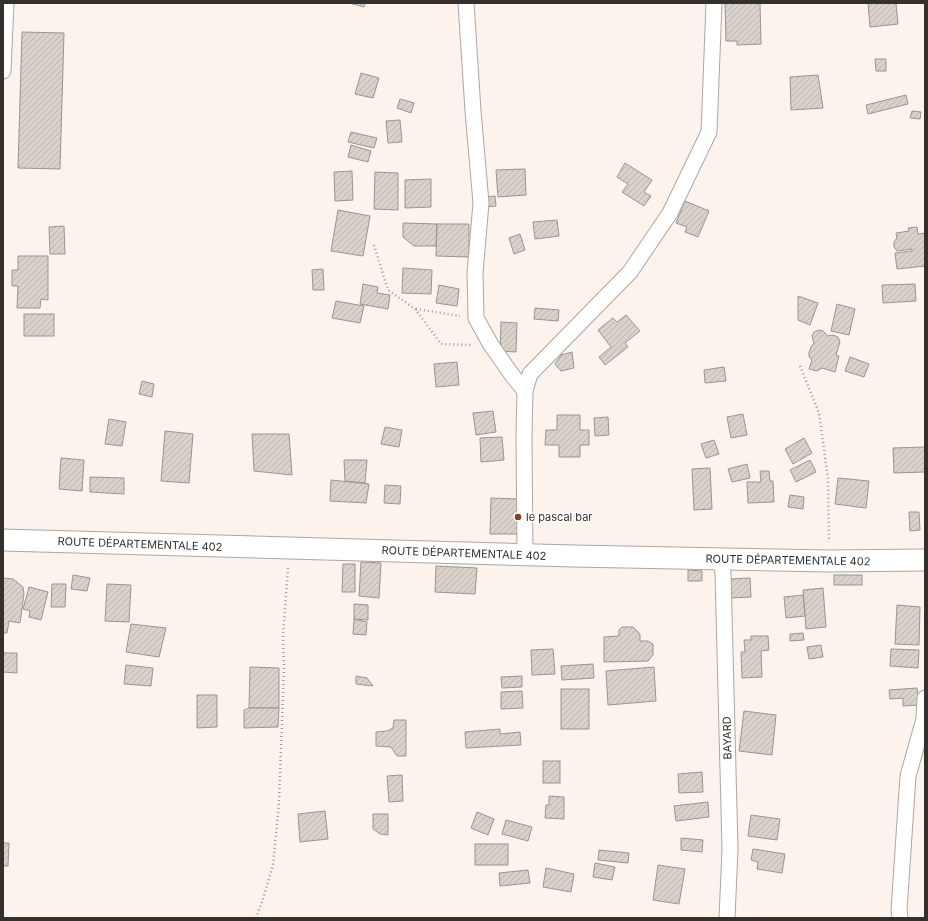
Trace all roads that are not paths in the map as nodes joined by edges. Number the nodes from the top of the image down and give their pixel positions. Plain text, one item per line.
1 (6, 3) edge
2 (466, 3) edge
3 (714, 3) edge
4 (3, 71) edge
5 (525, 390) junction
6 (3, 540) edge
7 (525, 554) junction
8 (720, 559) junction
9 (925, 560) edge
10 (925, 698) edge
11 (727, 918) edge
12 (900, 918) edge

1 - 4 street
2 - 5 street
3 - 5 street
5 - 7 street
6 - 7 main road, ROUTE DÉPARTEMENTALE 402
7 - 8 main road, ROUTE DÉPARTEMENTALE 402
8 - 9 main road, ROUTE DÉPARTEMENTALE 402
8 - 11 street, BAYARD
10 - 12 street

